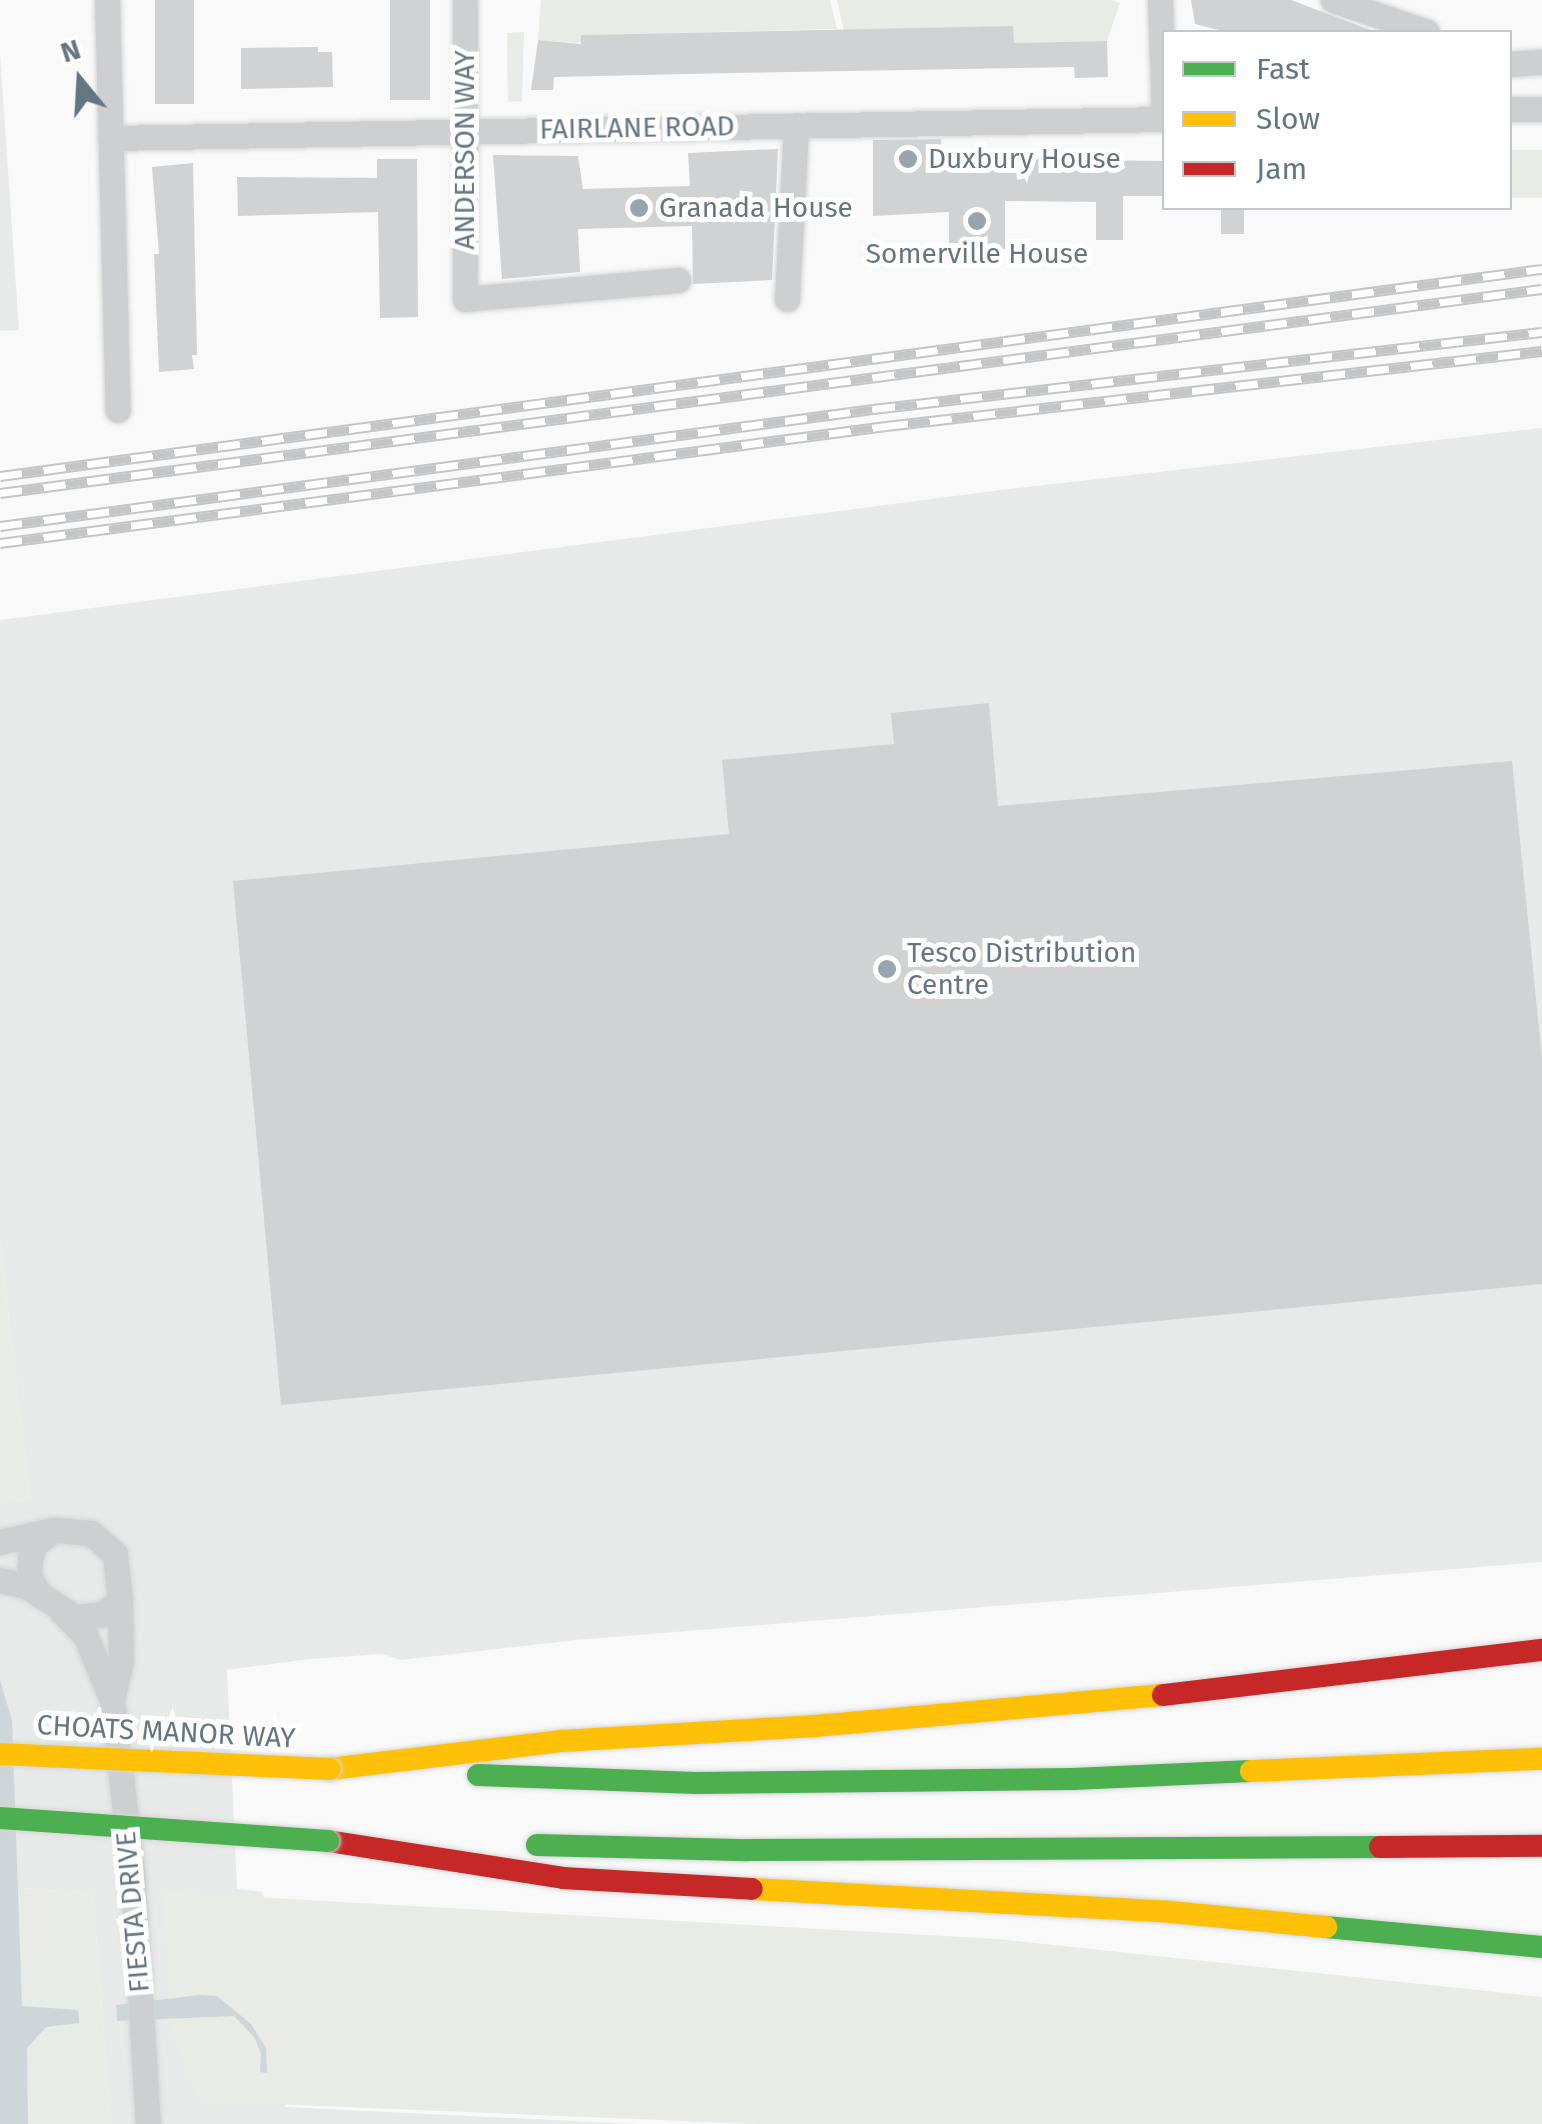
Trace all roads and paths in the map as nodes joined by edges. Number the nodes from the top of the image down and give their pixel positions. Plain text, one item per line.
1 (108, 0) edge
2 (465, 0) edge
3 (1160, 0) edge
4 (1332, 0) edge
5 (1421, 30) edge
6 (1162, 60) edge
7 (1542, 62) edge
8 (1512, 64) edge
9 (1162, 120) edge
10 (796, 125) junction
11 (465, 131) junction
12 (110, 138) junction
13 (678, 280) dead end
14 (787, 299) dead end
15 (118, 410) dead end
16 (54, 1530) junction
17 (0, 1542) edge
18 (0, 1580) edge
19 (38, 1594) junction
20 (120, 1600) junction
21 (62, 1612) junction
22 (1542, 1650) edge
23 (112, 1700) junction
24 (0, 1754) edge
25 (1542, 1759) edge
26 (330, 1769) junction
27 (0, 1818) edge
28 (328, 1841) junction
29 (1542, 1846) edge
30 (1542, 1946) edge
31 (148, 2124) edge

1 - 12 street
2 - 11 street, ANDERSON WAY
3 - 6 street
4 - 5 street
7 - 8 street
9 - 10 street, FAIRLANE ROAD
10 - 11 street, FAIRLANE ROAD
10 - 14 street
11 - 12 street, FAIRLANE ROAD
11 - 13 street, ANDERSON WAY
12 - 15 street
16 - 17 street
16 - 19 street
16 - 20 street
18 - 19 street
19 - 21 street
20 - 21 street
20 - 23 street, FIESTA DRIVE
21 - 23 street, FIESTA DRIVE
22 - 26 highway
23 - 31 street, FIESTA DRIVE
24 - 26 highway, CHOATS MANOR WAY, bridge
25 - 26 highway
27 - 28 highway, bridge
28 - 29 highway
28 - 30 highway

